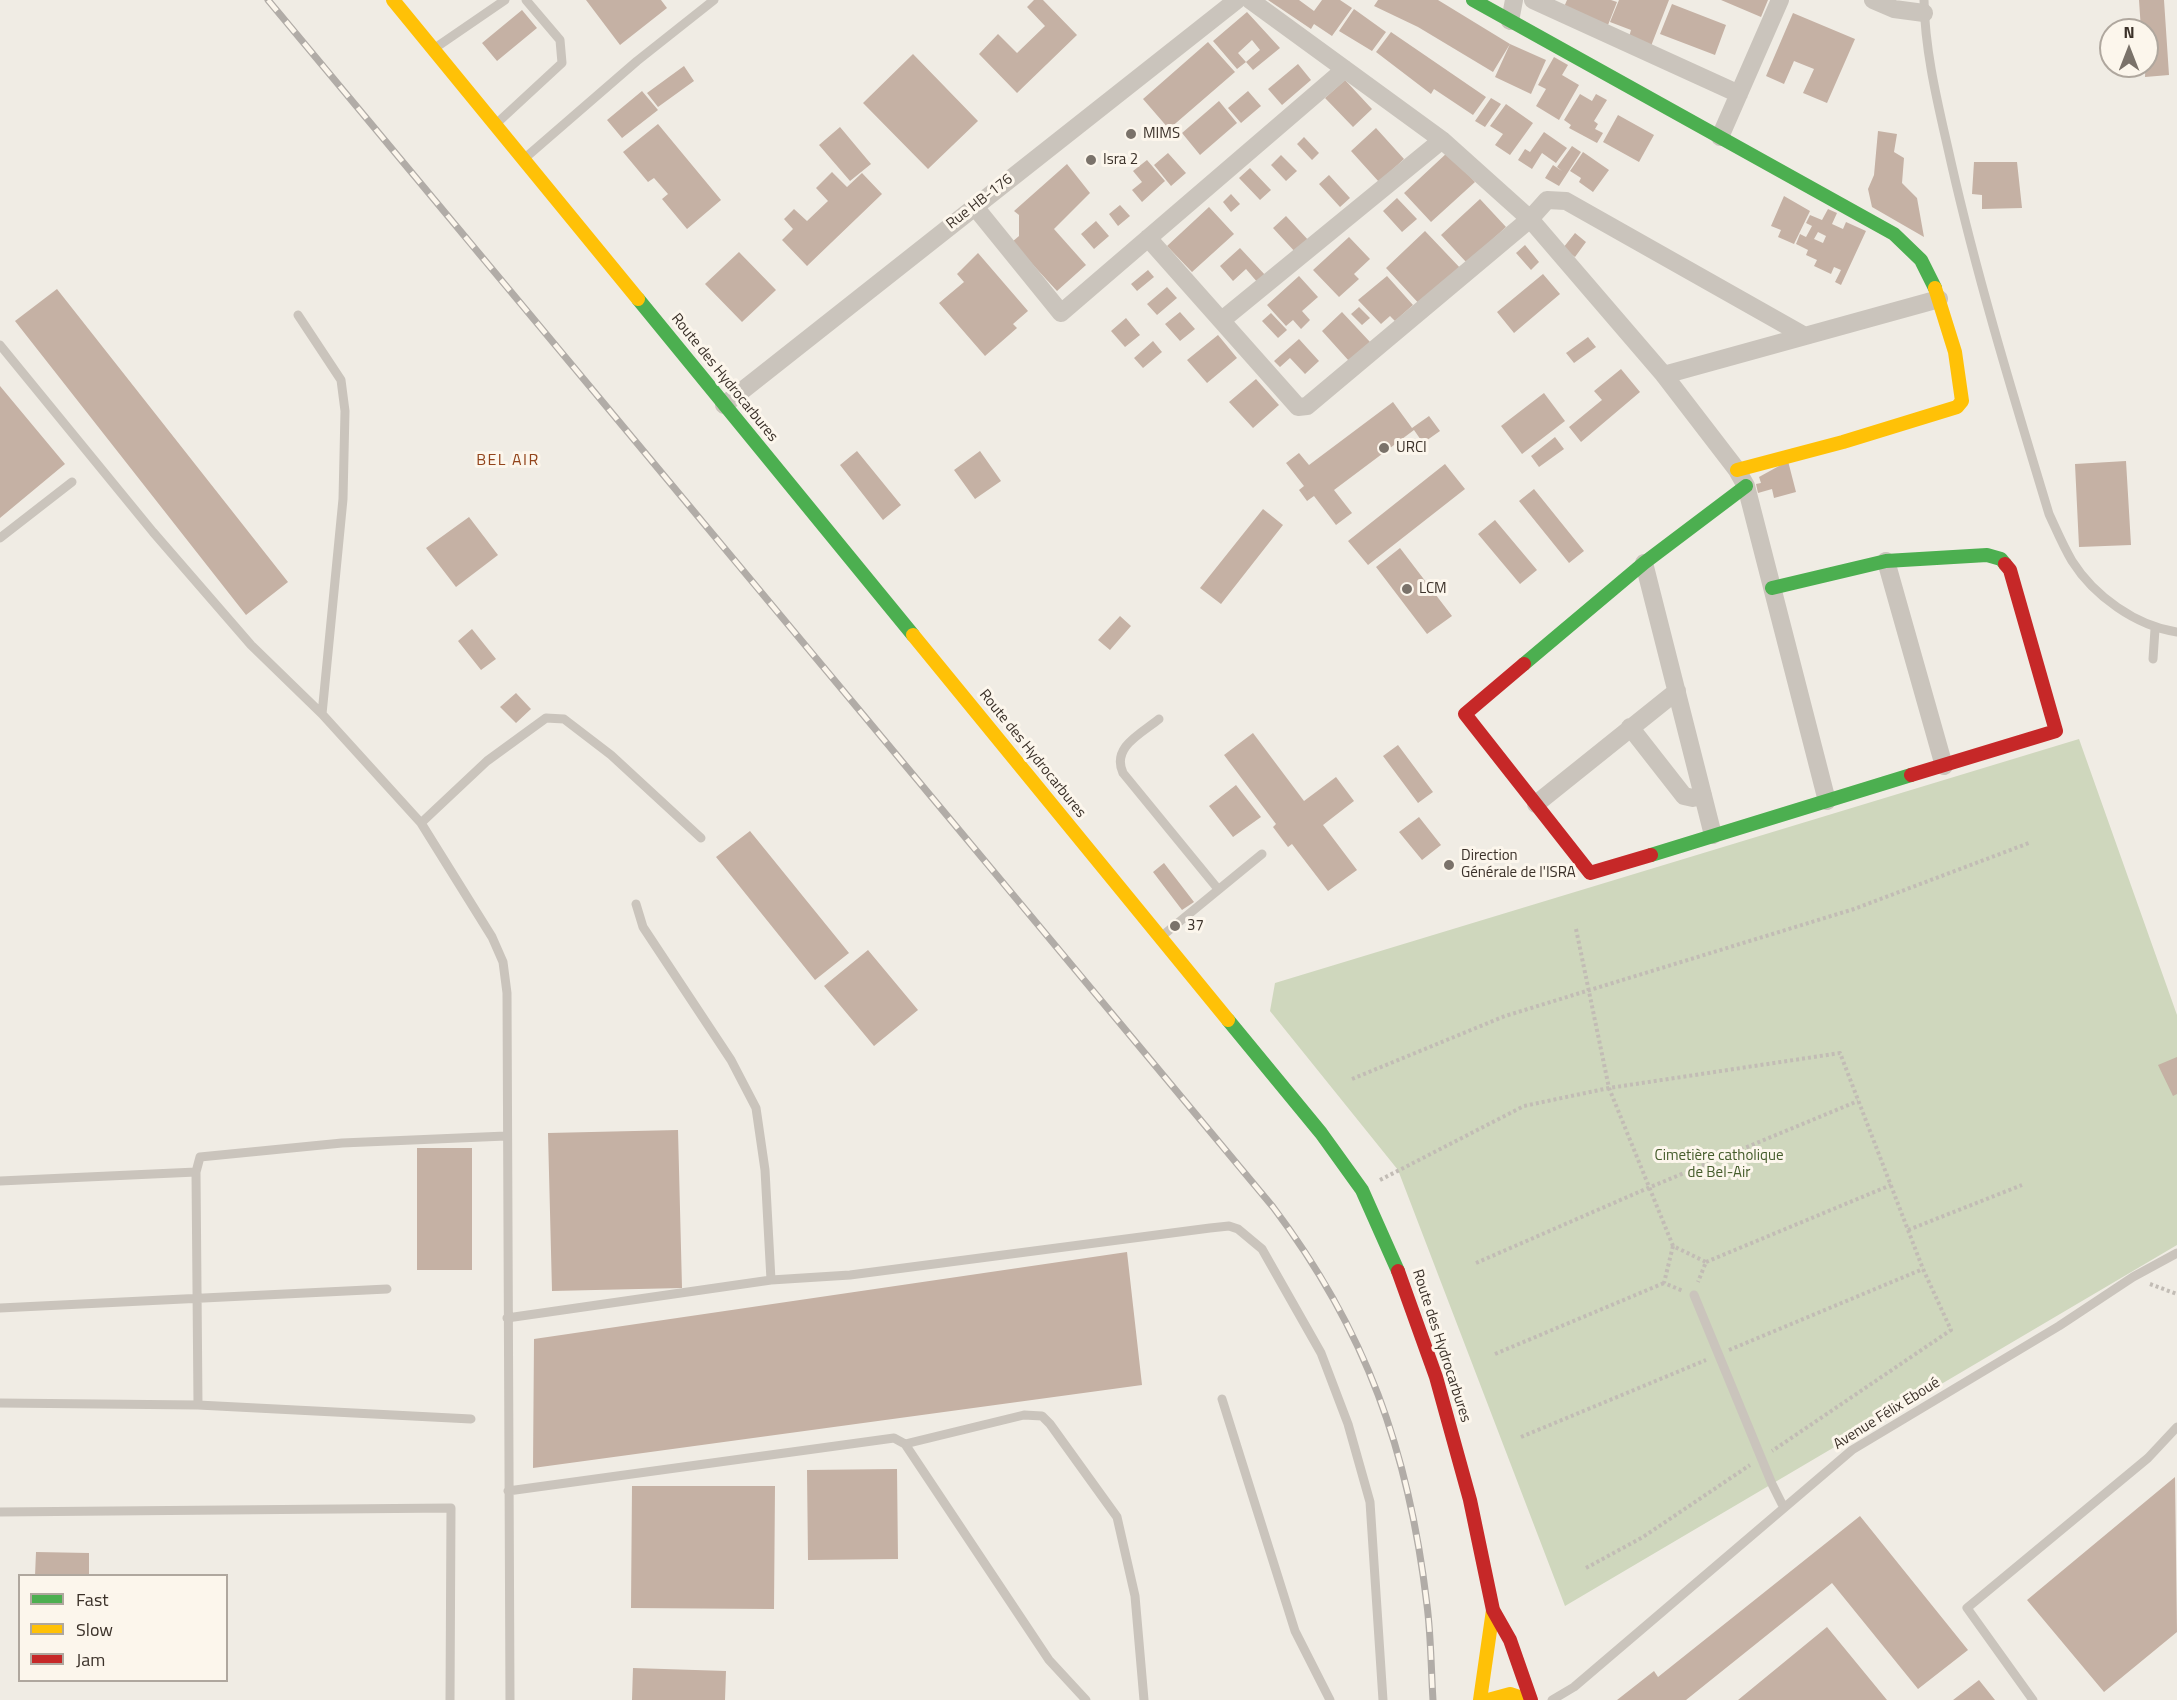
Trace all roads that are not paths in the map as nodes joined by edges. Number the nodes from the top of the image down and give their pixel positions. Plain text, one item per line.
1 (505, 0) edge
2 (526, 0) edge
3 (714, 0) edge
4 (1237, 0) edge
5 (1250, 0) edge
6 (1473, 0) edge
7 (1514, 0) edge
8 (1533, 0) edge
9 (1780, 0) edge
10 (1873, 0) edge
11 (395, 1) edge
12 (1924, 7) edge
13 (1510, 21) junction
14 (433, 49) junction
15 (1345, 69) junction
16 (1739, 94) junction
17 (495, 125) junction
18 (1720, 137) junction
19 (1442, 140) junction
20 (524, 160) junction
21 (975, 207) junction
22 (1530, 219) junction
23 (1148, 238) junction
24 (1939, 299) junction
25 (298, 315) dead end
26 (1222, 320) junction
27 (1805, 336) junction
28 (0, 345) edge
29 (1664, 375) junction
30 (724, 405) junction
31 (1742, 478) junction
32 (72, 482) dead end
33 (0, 538) edge
34 (1886, 561) junction
35 (1644, 562) junction
36 (1773, 588) junction
37 (2155, 629) junction
38 (2177, 632) edge
39 (2153, 660) dead end
40 (1677, 691) junction
41 (322, 714) junction
42 (1160, 719) dead end
43 (1630, 727) junction
44 (1944, 765) junction
45 (1703, 795) junction
46 (1827, 801) junction
47 (1536, 804) junction
48 (421, 823) junction
49 (1713, 835) junction
50 (701, 838) dead end
51 (1262, 854) dead end
52 (1218, 890) junction
53 (636, 904) dead end
54 (1160, 937) junction
55 (506, 1136) junction
56 (196, 1172) junction
57 (0, 1182) edge
58 (2177, 1253) edge
59 (771, 1280) junction
60 (387, 1289) dead end
61 (1694, 1295) road end
62 (197, 1298) junction
63 (0, 1308) edge
64 (507, 1318) junction
65 (1222, 1399) dead end
66 (0, 1402) edge
67 (198, 1406) junction
68 (471, 1419) dead end
69 (2177, 1427) edge
70 (905, 1444) junction
71 (508, 1491) junction
72 (1784, 1508) junction
73 (0, 1512) edge
74 (1493, 1610) junction
75 (450, 1700) edge
76 (510, 1700) edge
77 (1086, 1700) edge
78 (1144, 1700) edge
79 (1330, 1700) edge
80 (1383, 1700) edge
81 (1480, 1700) edge
82 (1488, 1700) edge
83 (1530, 1700) edge
84 (1552, 1700) edge
85 (2033, 1700) edge

1 - 14 lane
2 - 17 lane
3 - 20 lane
4 - 21 street, Rue HB-176
5 - 15 street
6 - 13 street
7 - 13 street
8 - 16 street
9 - 16 street
10 - 12 street
11 - 14 street, Route des Hydrocarbures
12 - 37 lane
13 - 18 street
14 - 17 street, Route des Hydrocarbures
15 - 19 street
15 - 23 street
16 - 18 street
17 - 20 street, Route des Hydrocarbures
18 - 24 street
19 - 22 street
19 - 26 street
20 - 30 street, Route des Hydrocarbures
21 - 23 street
21 - 30 street, Rue HB-176
22 - 26 street
22 - 27 street
22 - 29 street
23 - 26 street
24 - 27 street
24 - 31 street
25 - 41 lane
27 - 29 street
28 - 41 lane
29 - 31 street
30 - 54 street, Route des Hydrocarbures
31 - 35 street
31 - 36 street
32 - 33 lane
34 - 36 street
34 - 44 street
34 - 44 street
35 - 40 street
35 - 47 street
36 - 46 street
37 - 38 lane
37 - 39 lane
40 - 43 street
40 - 45 street
41 - 48 lane
42 - 52 lane
43 - 45 street
43 - 47 street
44 - 46 street
45 - 49 street
46 - 49 street
47 - 49 street
48 - 50 lane
48 - 55 lane
51 - 52 lane
52 - 54 lane
53 - 59 lane
54 - 74 street, Route des Hydrocarbures
55 - 56 lane
55 - 64 lane
56 - 57 lane
56 - 62 lane
58 - 72 lane, Avenue Félix Eboué
59 - 64 lane
59 - 80 lane
60 - 62 lane
61 - 72 lane
62 - 63 lane
62 - 67 lane
64 - 71 lane
65 - 79 lane
66 - 67 lane
67 - 68 lane
69 - 85 lane
70 - 71 lane
70 - 77 lane
70 - 78 lane
71 - 76 lane
72 - 84 lane, Avenue Félix Eboué
73 - 75 lane
74 - 81 street, Route des Hydrocarbures
74 - 83 street, Route des Hydrocarbures
82 - 83 street

